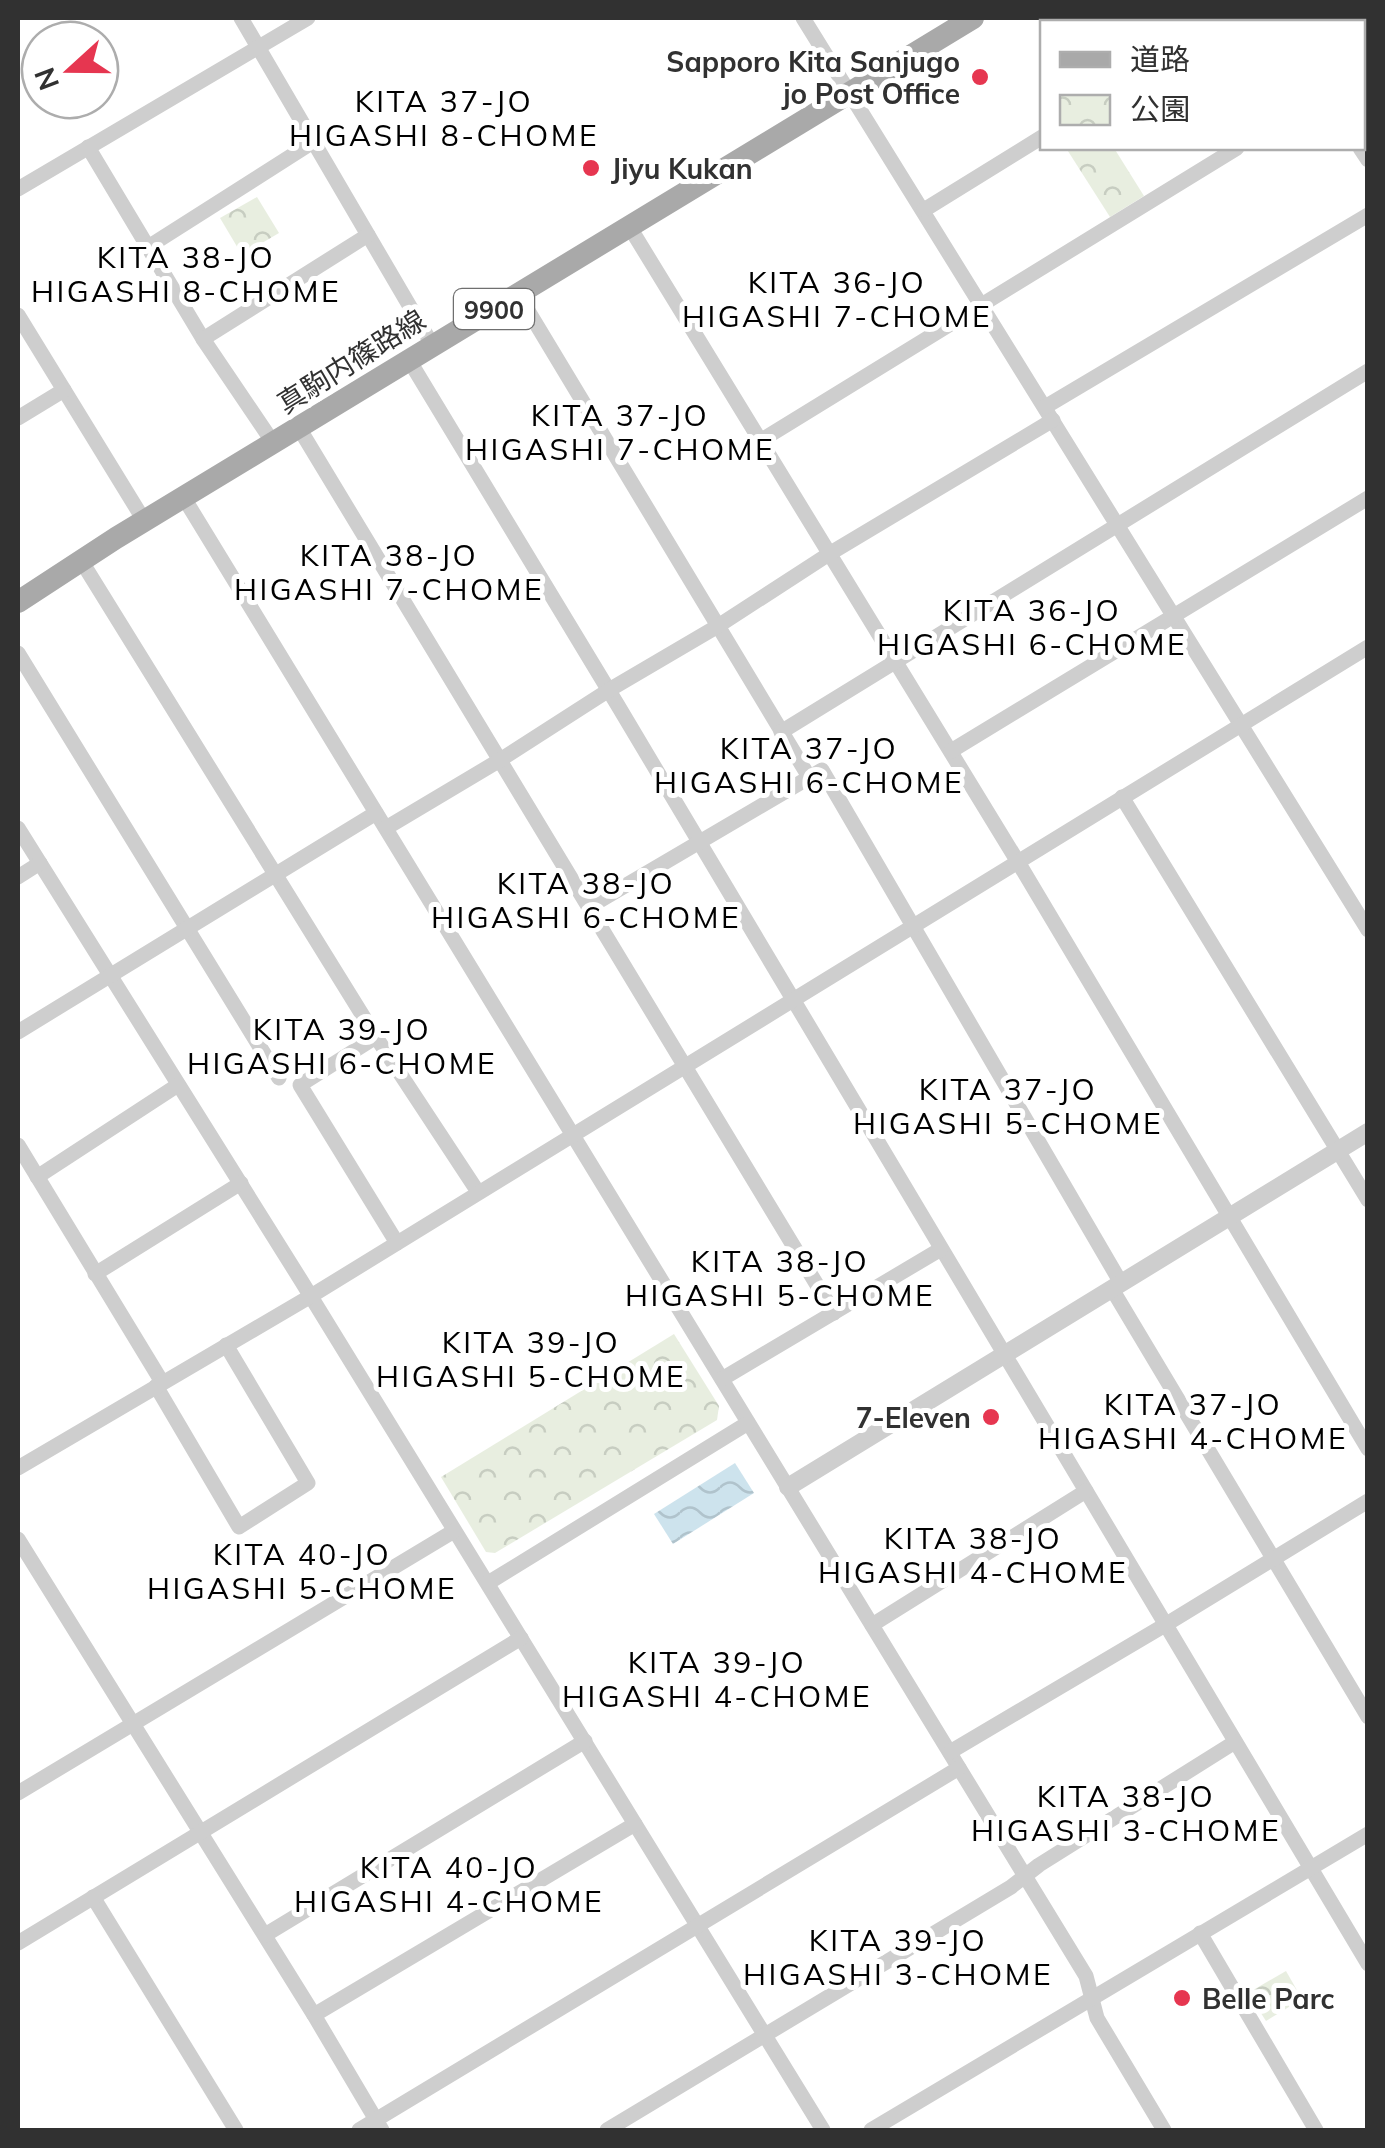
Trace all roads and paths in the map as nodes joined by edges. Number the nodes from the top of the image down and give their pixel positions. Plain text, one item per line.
1 (240, 18) edge
2 (308, 18) edge
3 (803, 18) edge
4 (973, 18) edge
5 (258, 47) junction
6 (850, 92) junction
7 (1040, 138) edge
8 (314, 142) junction
9 (88, 146) junction
10 (1234, 150) edge
11 (18, 189) edge
12 (924, 210) junction
13 (1368, 214) edge
14 (629, 226) junction
15 (368, 234) junction
16 (148, 247) junction
17 (518, 294) junction
18 (982, 304) junction
19 (18, 315) edge
20 (203, 339) junction
21 (432, 346) junction
22 (409, 360) junction
23 (1368, 371) edge
24 (64, 390) junction
25 (1049, 413) junction
26 (18, 418) edge
27 (300, 428) junction
28 (760, 440) junction
29 (274, 444) junction
30 (184, 498) junction
31 (1368, 498) edge
32 (146, 522) junction
33 (1118, 526) junction
34 (830, 554) junction
35 (82, 562) junction
36 (18, 602) edge
37 (1174, 615) junction
38 (718, 626) junction
39 (1368, 647) edge
40 (18, 653) edge
41 (896, 662) junction
42 (609, 690) junction
43 (1242, 724) junction
44 (781, 732) junction
45 (950, 751) junction
46 (500, 760) junction
47 (808, 778) junction
48 (1122, 797) junction
49 (376, 812) junction
50 (18, 828) edge
51 (386, 828) junction
52 (699, 843) junction
53 (1018, 862) junction
54 (40, 863) junction
55 (276, 874) junction
56 (18, 877) edge
57 (589, 907) junction
58 (914, 927) junction
59 (188, 928) junction
60 (1368, 930) edge
61 (111, 974) junction
62 (793, 1000) junction
63 (18, 1032) edge
64 (376, 1037) junction
65 (684, 1066) junction
66 (279, 1078) dead end
67 (178, 1085) junction
68 (1368, 1132) edge
69 (573, 1134) junction
70 (18, 1145) edge
71 (1338, 1150) junction
72 (37, 1178) junction
73 (240, 1182) junction
74 (478, 1192) junction
75 (1368, 1200) edge
76 (1229, 1216) junction
77 (397, 1242) junction
78 (941, 1249) junction
79 (95, 1274) junction
80 (1116, 1286) junction
81 (311, 1296) junction
82 (834, 1312) junction
83 (226, 1345) junction
84 (1004, 1356) junction
85 (722, 1379) junction
86 (159, 1384) junction
87 (748, 1423) junction
88 (1368, 1450) edge
89 (18, 1468) edge
90 (788, 1487) junction
91 (1086, 1492) junction
92 (1368, 1501) edge
93 (454, 1530) junction
94 (18, 1539) edge
95 (1272, 1558) junction
96 (488, 1583) junction
97 (872, 1625) junction
98 (1165, 1625) junction
99 (522, 1638) junction
100 (1368, 1717) edge
101 (132, 1722) junction
102 (585, 1741) junction
103 (1235, 1742) junction
104 (950, 1752) junction
105 (959, 1768) junction
106 (18, 1793) edge
107 (635, 1824) junction
108 (202, 1834) junction
109 (1368, 1834) edge
110 (1310, 1868) junction
111 (1025, 1876) junction
112 (94, 1898) junction
113 (698, 1926) junction
114 (1200, 1934) junction
115 (265, 1935) junction
116 (18, 1944) edge
117 (1368, 1964) edge
118 (1092, 1998) junction
119 (314, 2015) junction
120 (764, 2034) junction
121 (379, 2125) edge
122 (1161, 2129) edge
123 (236, 2130) edge
124 (359, 2130) edge
125 (607, 2130) edge
126 (823, 2130) edge
127 (871, 2130) edge
128 (1316, 2130) edge

1 - 5 street
2 - 5 street
3 - 6 street
4 - 6 main road, 真駒内篠路線 / 9900
5 - 8 street
5 - 9 street
6 - 12 street
6 - 14 main road, 真駒内篠路線 / 9900
7 - 12 street
8 - 15 street
8 - 16 street
9 - 11 street
9 - 16 street
10 - 18 street
12 - 18 street
13 - 25 street
14 - 17 main road, 真駒内篠路線 / 9900
14 - 28 street
15 - 20 street
15 - 21 street
16 - 20 street
17 - 21 main road, 真駒内篠路線 / 9900
17 - 38 street
18 - 25 street
18 - 28 street
19 - 24 street
20 - 29 street
21 - 22 main road, 真駒内篠路線 / 9900
22 - 27 main road, 真駒内篠路線 / 9900
22 - 42 street
23 - 33 street
24 - 26 street
24 - 32 street
25 - 33 street
25 - 34 street
27 - 29 main road, 真駒内篠路線 / 9900
27 - 46 street
28 - 34 street
29 - 30 main road, 真駒内篠路線 / 9900
30 - 32 main road, 真駒内篠路線 / 9900
30 - 49 street
31 - 37 street
32 - 35 main road, 真駒内篠路線 / 9900
33 - 37 street
33 - 41 street
34 - 38 street
34 - 41 street
35 - 36 main road, 真駒内篠路線 / 9900
35 - 55 street
37 - 43 street
37 - 45 street
38 - 42 street
38 - 44 street
39 - 43 street
40 - 59 street
41 - 44 street
41 - 45 street
42 - 46 street
42 - 52 street
43 - 48 street
43 - 60 street
44 - 47 street
45 - 53 street
46 - 51 street
46 - 57 street
47 - 52 street
47 - 58 street
48 - 53 street
48 - 71 street
49 - 51 street
49 - 55 street
50 - 54 street
51 - 69 street
52 - 57 street
52 - 62 street
53 - 58 street
53 - 76 street
54 - 56 street
54 - 61 street
55 - 59 street
55 - 64 street
57 - 65 street
58 - 62 street
58 - 80 street
59 - 61 street
59 - 66 street
61 - 63 street
61 - 67 street
62 - 65 street
62 - 78 street
64 - 74 street
64 - 77 street
65 - 69 street
65 - 82 street
67 - 72 street
67 - 73 street
68 - 71 street
69 - 74 street
69 - 85 street
70 - 72 street
71 - 75 street
71 - 76 street
72 - 79 street
73 - 79 street
73 - 81 street
74 - 77 street
76 - 80 street
76 - 88 street
77 - 81 street
78 - 82 street
78 - 84 street
79 - 86 street
80 - 84 street
80 - 95 street
81 - 83 street
81 - 93 street
82 - 85 street
83 - 86 street
83 - 86 street
84 - 90 street
84 - 91 street
85 - 87 street
86 - 89 street
87 - 90 street
87 - 96 street
90 - 97 street
91 - 97 street
91 - 98 street
92 - 95 street
93 - 96 street
93 - 101 street
94 - 101 street
95 - 98 street
95 - 100 street
96 - 99 street
97 - 104 street
98 - 103 street
98 - 104 street
99 - 102 street
99 - 108 street
101 - 106 street
101 - 108 street
102 - 107 street
102 - 115 street
103 - 110 street
103 - 111 street
104 - 105 street
105 - 111 street
105 - 113 street
107 - 113 street
107 - 119 street
108 - 112 street
108 - 115 street
109 - 110 street
110 - 114 street
110 - 117 street
111 - 118 street
111 - 120 street
112 - 116 street
112 - 123 street
113 - 120 street
113 - 121 street
114 - 118 street
114 - 128 street
115 - 119 street
118 - 122 street
118 - 127 street
119 - 121 street
120 - 125 street
120 - 126 street
121 - 124 street

